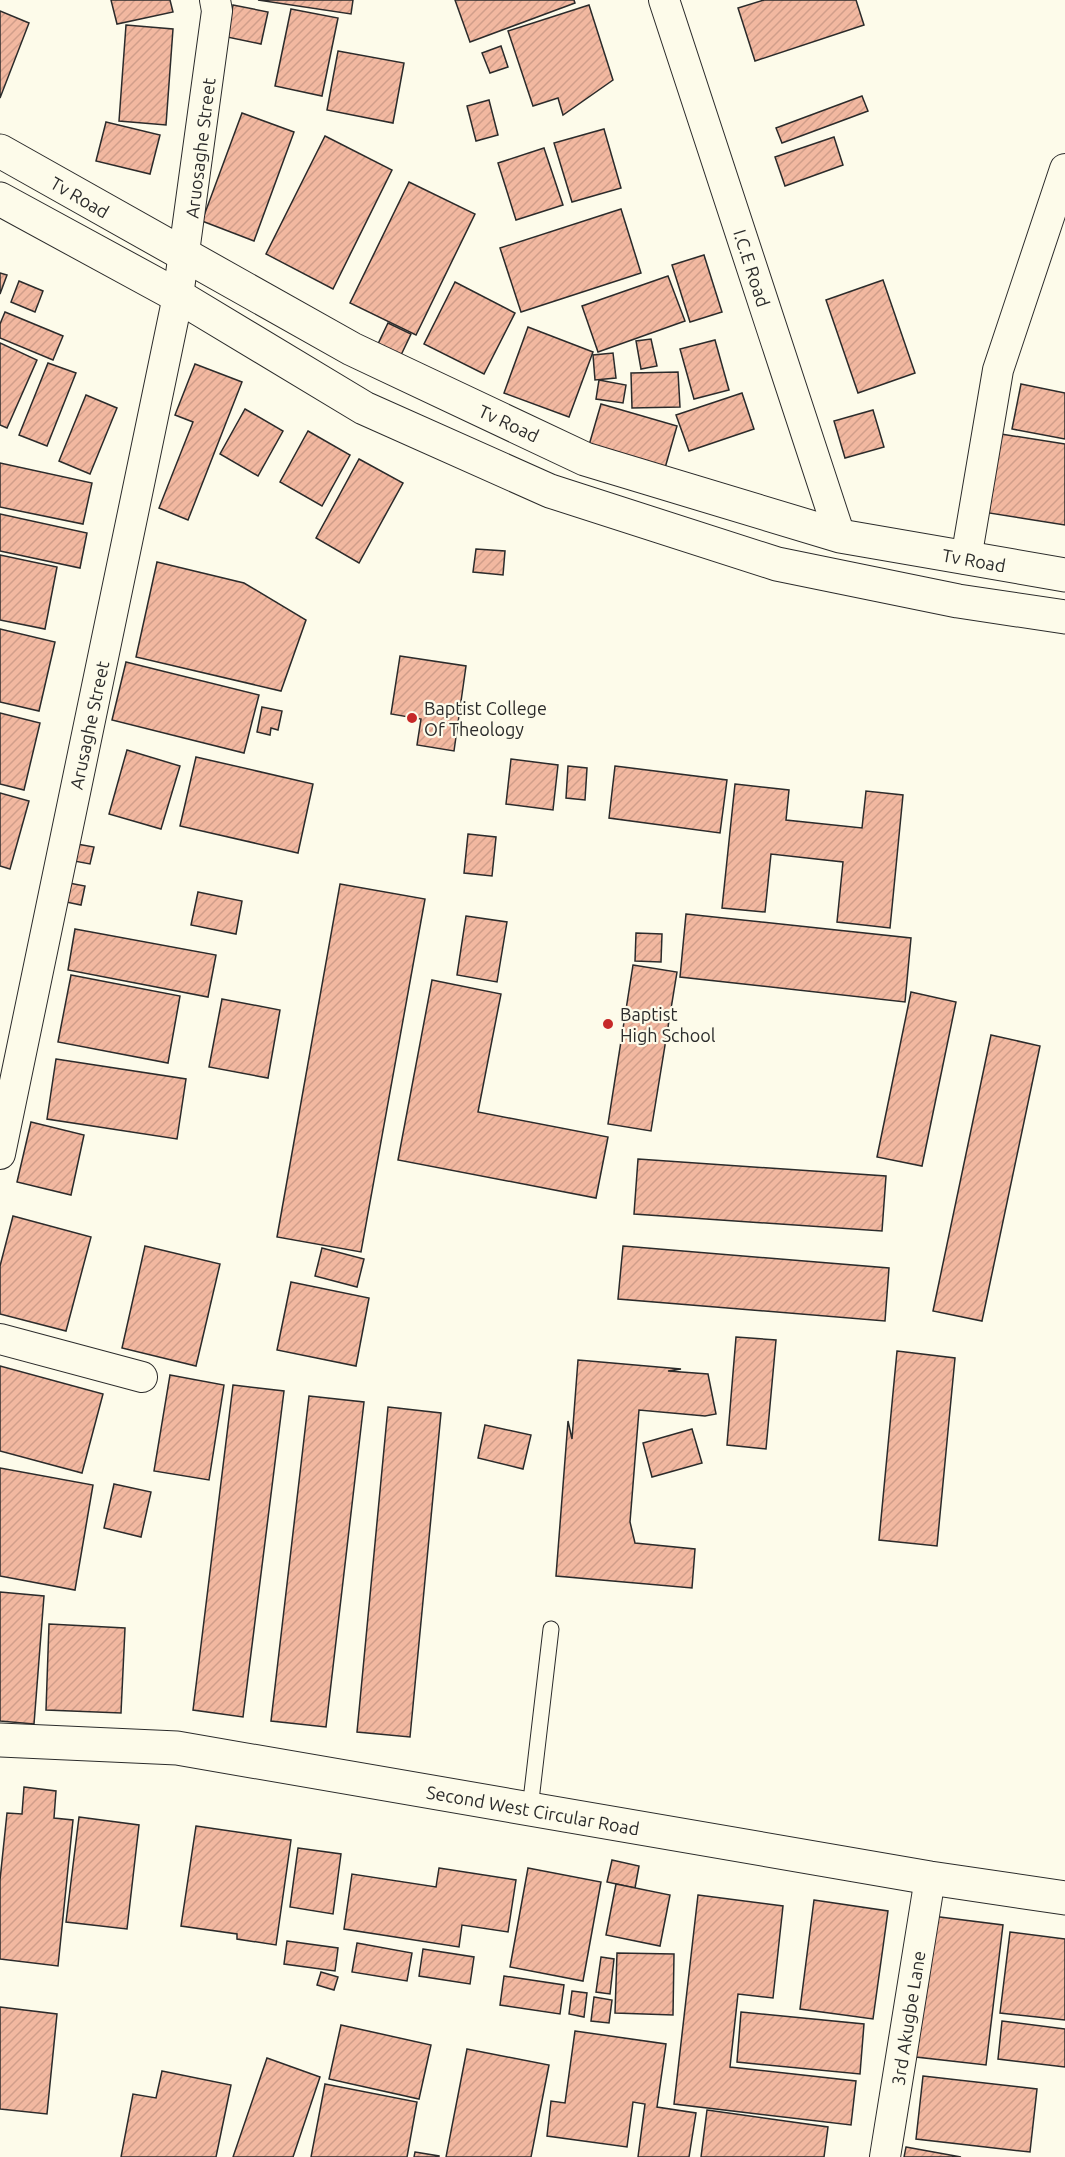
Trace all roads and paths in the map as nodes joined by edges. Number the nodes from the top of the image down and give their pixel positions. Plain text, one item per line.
1 (215, 0) edge
2 (664, 0) edge
3 (0, 151) edge
4 (1065, 169) edge
5 (0, 199) edge
6 (185, 257) junction
7 (178, 296) junction
8 (840, 536) junction
9 (966, 558) junction
10 (1065, 575) edge
11 (1065, 617) edge
12 (0, 1154) edge
13 (0, 1339) edge
14 (142, 1377) dead end
15 (551, 1629) dead end
16 (0, 1740) edge
17 (530, 1809) junction
18 (930, 1878) junction
19 (1065, 1898) edge
20 (885, 2157) edge

1 - 6 street, Aruosaghe Street
2 - 8 street, I.C.E Road
3 - 6 street, Tv Road
4 - 9 street
5 - 7 street
6 - 7 street, Aruosaghe Street
6 - 8 street, Tv Road
7 - 11 street
7 - 12 street, Arusaghe Street
8 - 9 street, Tv Road
9 - 10 street, Tv Road
13 - 14 street
15 - 17 lane
16 - 17 street, Second West Circular Road
17 - 18 street, Second West Circular Road
18 - 19 street, Second West Circular Road
18 - 20 street, 3rd Akugbe Lane

